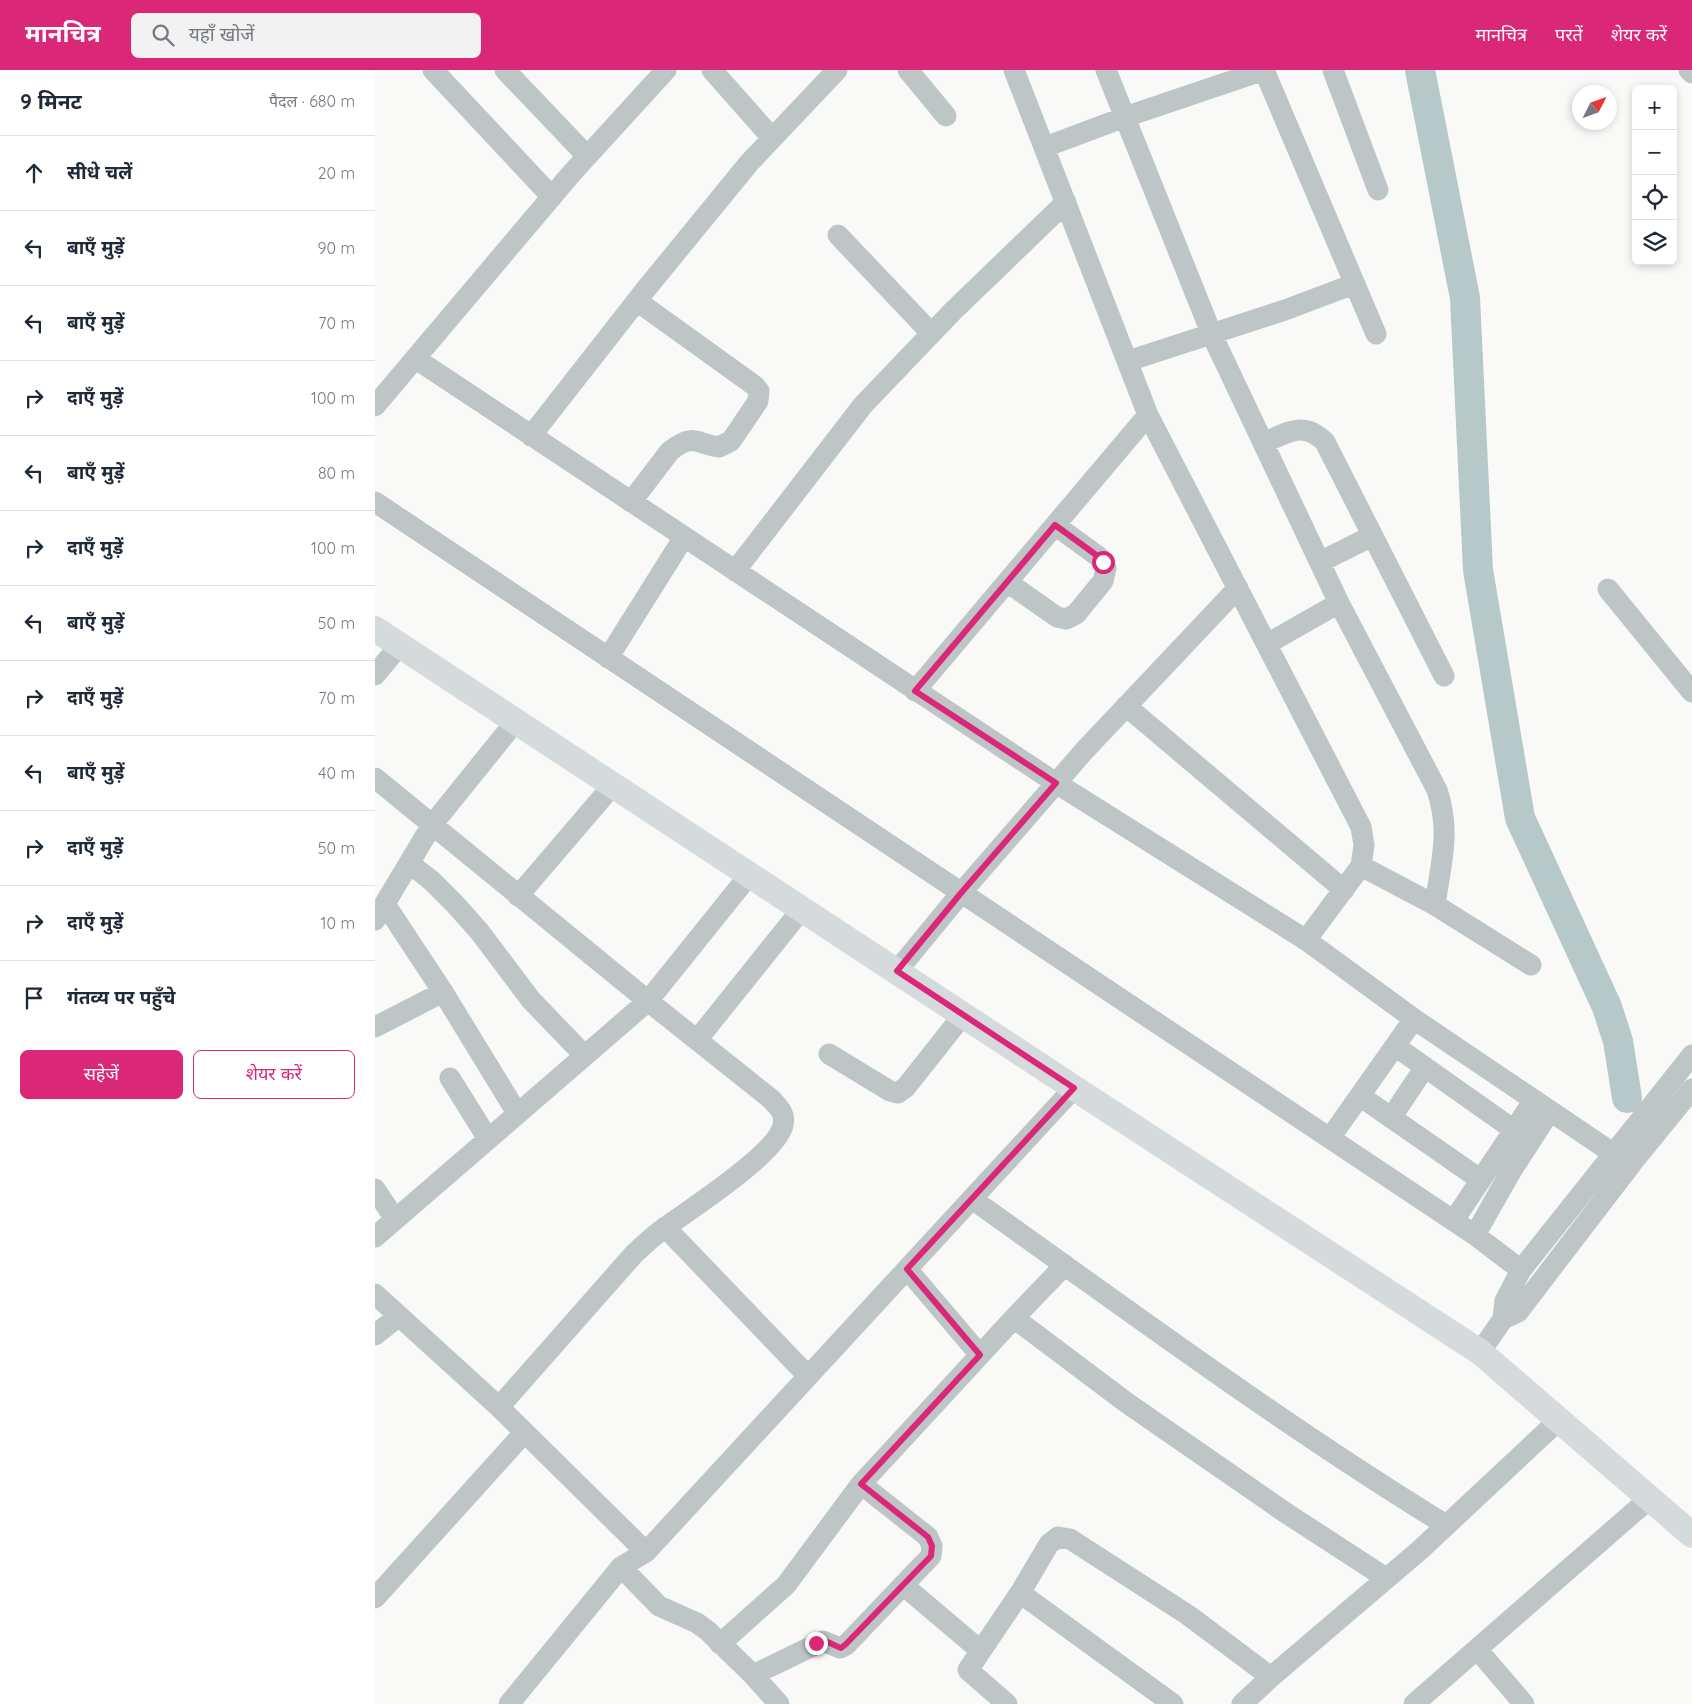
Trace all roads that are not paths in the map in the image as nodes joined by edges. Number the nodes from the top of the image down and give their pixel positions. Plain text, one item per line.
1 (433, 70) edge
2 (505, 70) edge
3 (666, 70) edge
4 (712, 70) edge
5 (837, 70) edge
6 (908, 70) edge
7 (1014, 70) edge
8 (1106, 70) edge
9 (1264, 70) edge
10 (1333, 70) edge
11 (1689, 70) edge
12 (1692, 73) edge
13 (946, 116) dead end
14 (1125, 118) junction
15 (772, 138) junction
16 (1045, 147) junction
17 (587, 156) junction
18 (1378, 190) dead end
19 (552, 197) junction
20 (1066, 202) junction
21 (838, 235) dead end
22 (1354, 284) junction
23 (637, 301) junction
24 (931, 333) junction
25 (1375, 334) dead end
26 (1212, 335) junction
27 (416, 359) junction
28 (1127, 361) junction
29 (378, 397) edge
30 (1148, 415) junction
31 (531, 436) junction
32 (1263, 443) junction
33 (375, 502) edge
34 (631, 502) junction
35 (1055, 525) junction
36 (1373, 536) junction
37 (684, 537) junction
38 (1320, 562) junction
39 (735, 571) junction
40 (1007, 582) junction
41 (1238, 588) junction
42 (1608, 589) dead end
43 (1339, 603) junction
44 (375, 629) edge
45 (1267, 644) junction
46 (399, 646) junction
47 (608, 658) junction
48 (375, 675) edge
49 (1444, 676) dead end
50 (915, 691) junction
51 (1692, 692) edge
52 (1126, 706) junction
53 (515, 722) junction
54 (375, 778) edge
55 (1056, 783) junction
56 (613, 785) junction
57 (432, 825) junction
58 (409, 863) junction
59 (1361, 866) junction
60 (750, 874) junction
61 (1344, 890) junction
62 (961, 893) junction
63 (518, 896) junction
64 (1435, 905) junction
65 (802, 909) junction
66 (380, 912) edge
67 (1306, 940) junction
68 (1531, 964) dead end
69 (897, 971) junction
70 (443, 992) junction
71 (648, 1001) junction
72 (963, 1015) junction
73 (1414, 1019) junction
74 (375, 1027) edge
75 (697, 1040) junction
76 (1395, 1046) junction
77 (829, 1054) dead end
78 (1692, 1055) edge
79 (584, 1056) junction
80 (1425, 1067) junction
81 (451, 1078) dead end
82 (1074, 1088) junction
83 (1692, 1089) edge
84 (1360, 1096) junction
85 (1542, 1105) junction
86 (517, 1113) junction
87 (1391, 1118) junction
88 (1514, 1130) junction
89 (1330, 1138) junction
90 (488, 1139) junction
91 (1623, 1158) junction
92 (1481, 1180) junction
93 (375, 1189) edge
94 (972, 1199) junction
95 (395, 1219) junction
96 (1454, 1220) junction
97 (665, 1227) junction
98 (1475, 1235) junction
99 (375, 1236) edge
100 (1065, 1265) junction
101 (907, 1269) junction
102 (1521, 1270) junction
103 (375, 1294) edge
104 (399, 1316) junction
105 (1014, 1318) junction
106 (1503, 1319) junction
107 (375, 1335) edge
108 (1480, 1352) junction
109 (980, 1355) junction
110 (808, 1376) junction
111 (499, 1407) junction
112 (1559, 1420) junction
113 (524, 1433) junction
114 (861, 1484) junction
115 (1649, 1499) junction
116 (1446, 1525) junction
117 (1692, 1535) edge
118 (646, 1552) junction
119 (621, 1567) junction
120 (1386, 1578) junction
121 (903, 1585) junction
122 (1020, 1593) junction
123 (375, 1598) edge
124 (720, 1644) junction
125 (1477, 1649) junction
126 (981, 1651) junction
127 (753, 1675) junction
128 (1271, 1677) junction
129 (1513, 1691) edge
130 (515, 1702) edge
131 (779, 1704) edge
132 (1007, 1704) edge
133 (1173, 1704) edge
134 (1242, 1704) edge
135 (1413, 1704) edge

1 - 19 street
2 - 17 street
3 - 17 street
4 - 15 street
5 - 15 street
6 - 13 street
7 - 16 street
8 - 14 street
9 - 14 street
9 - 22 street
10 - 18 street
11 - 12 street
14 - 16 street
14 - 26 street
15 - 23 street
16 - 20 street
17 - 19 street
19 - 27 street
20 - 24 street
20 - 28 street
21 - 24 street
22 - 25 street
22 - 26 street
23 - 31 street
23 - 34 street
24 - 39 street
26 - 28 street
26 - 32 street
27 - 29 street
27 - 31 street
28 - 30 street
30 - 35 street
30 - 41 street
31 - 34 street
32 - 36 street
32 - 38 street
33 - 47 street
34 - 37 street
35 - 40 street
35 - 40 street
36 - 38 street
36 - 49 street
37 - 39 street
37 - 47 street
38 - 43 street
39 - 50 street
40 - 50 street
41 - 45 street
41 - 52 street
42 - 51 street
43 - 45 street
43 - 64 street
44 - 46 main road
45 - 59 street
46 - 48 street
46 - 53 main road
47 - 62 street
50 - 55 street
52 - 55 street
52 - 61 street
53 - 56 main road
53 - 57 street
54 - 57 street
55 - 62 street
55 - 67 street
56 - 60 main road
56 - 63 street
57 - 58 street
57 - 63 street
58 - 66 street
58 - 79 street
59 - 61 street
59 - 64 street
60 - 65 main road
60 - 71 street
61 - 67 street
62 - 69 street
62 - 89 street
63 - 71 street
64 - 68 street
65 - 69 main road
65 - 75 street
66 - 70 street
67 - 73 street
69 - 72 main road
70 - 74 street
70 - 86 street
71 - 75 street
71 - 79 street
72 - 77 street
72 - 82 main road
73 - 76 street
73 - 85 street
75 - 97 street
76 - 80 street
76 - 84 street
78 - 91 street
79 - 86 street
80 - 87 street
80 - 88 street
81 - 90 street
82 - 94 street
82 - 108 main road
83 - 91 street
84 - 87 street
84 - 89 street
85 - 88 street
85 - 91 street
85 - 98 street
86 - 90 street
87 - 92 street
88 - 92 street
89 - 96 street
90 - 95 street
91 - 102 street
91 - 106 street
92 - 96 street
93 - 95 street
94 - 100 street
94 - 101 street
95 - 99 street
96 - 98 street
97 - 110 street
97 - 111 street
98 - 102 street
100 - 105 street
100 - 116 street
101 - 109 street
101 - 110 street
102 - 106 street
103 - 104 street
104 - 107 street
104 - 111 street
105 - 109 street
105 - 120 street
106 - 108 street
108 - 112 main road
109 - 114 street
110 - 118 street
111 - 113 street
112 - 115 main road
112 - 116 street
113 - 118 street
113 - 123 street
114 - 121 street
114 - 124 street
115 - 117 main road
115 - 125 street
116 - 120 street
118 - 119 street
119 - 124 street
119 - 130 street
120 - 128 street
121 - 126 street
121 - 127 street
122 - 126 street
122 - 128 street
122 - 133 street
124 - 127 street
125 - 129 street
125 - 135 street
126 - 132 street
127 - 131 street
128 - 134 street

